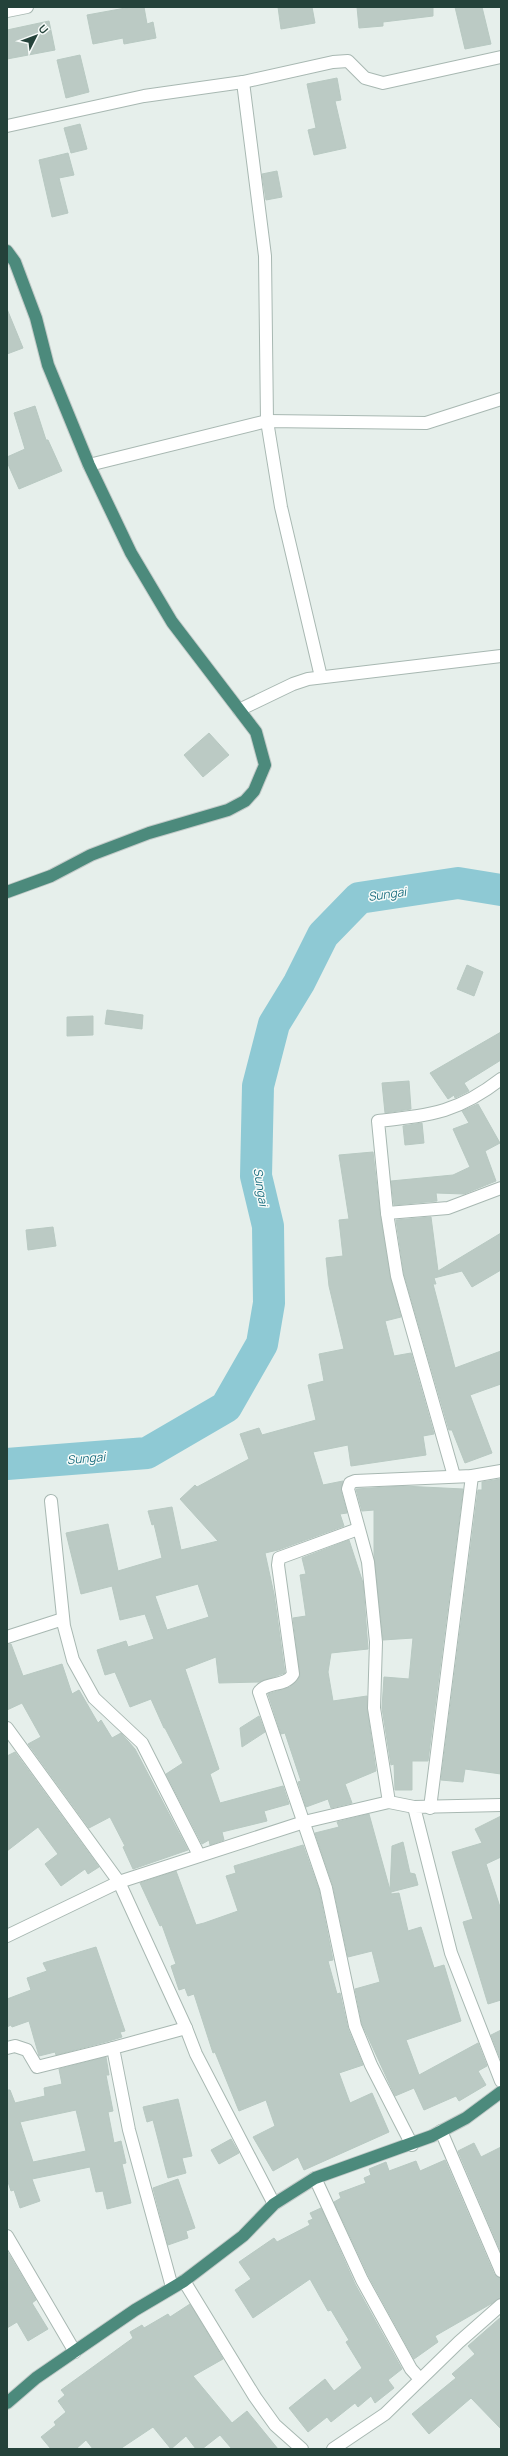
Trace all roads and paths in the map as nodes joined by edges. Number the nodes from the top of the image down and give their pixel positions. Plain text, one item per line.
1 (27, 7) edge
2 (7, 11) edge
3 (501, 57) edge
4 (243, 82) junction
5 (7, 126) edge
6 (7, 251) edge
7 (501, 399) edge
8 (267, 421) junction
9 (89, 465) junction
10 (501, 656) edge
11 (321, 677) junction
12 (239, 710) junction
13 (7, 892) edge
14 (501, 1079) edge
15 (501, 1188) edge
16 (387, 1213) junction
17 (501, 1471) edge
18 (454, 1476) junction
19 (472, 1476) junction
20 (51, 1501) dead end
21 (358, 1529) junction
22 (64, 1619) junction
23 (7, 1637) edge
24 (7, 1728) edge
25 (389, 1802) junction
26 (501, 1805) edge
27 (414, 1807) junction
28 (430, 1808) junction
29 (304, 1822) junction
30 (199, 1856) junction
31 (119, 1882) junction
32 (7, 1936) edge
33 (186, 2028) junction
34 (7, 2048) edge
35 (113, 2048) junction
36 (501, 2081) edge
37 (501, 2092) edge
38 (442, 2131) junction
39 (412, 2145) junction
40 (315, 2178) junction
41 (274, 2204) junction
42 (7, 2236) edge
43 (501, 2271) edge
44 (184, 2280) junction
45 (172, 2287) junction
46 (501, 2305) edge
47 (76, 2352) junction
48 (420, 2379) junction
49 (7, 2403) edge
50 (302, 2449) edge
51 (333, 2449) edge

1 - 2 street
3 - 4 street
4 - 5 street
4 - 8 street
6 - 9 highway
7 - 8 street
8 - 9 street
8 - 11 street
9 - 12 highway
10 - 11 street
11 - 12 street
12 - 13 highway
14 - 16 street
15 - 16 street
16 - 18 street
17 - 19 street
18 - 19 street
18 - 21 street
19 - 28 street
20 - 22 street
21 - 25 street
21 - 29 street
22 - 23 street
22 - 30 street
24 - 31 street
25 - 27 street
25 - 29 street
26 - 28 street
27 - 28 street
27 - 36 street
29 - 30 street
29 - 39 street
30 - 31 street
31 - 32 street
31 - 33 street
33 - 35 street
33 - 41 street
34 - 35 street
35 - 45 street
37 - 38 highway
38 - 39 highway
38 - 43 street
39 - 40 highway
40 - 41 highway
40 - 48 street
41 - 44 highway
42 - 47 street
44 - 45 highway
44 - 50 street
45 - 47 highway
46 - 48 street
47 - 49 highway
48 - 51 street

